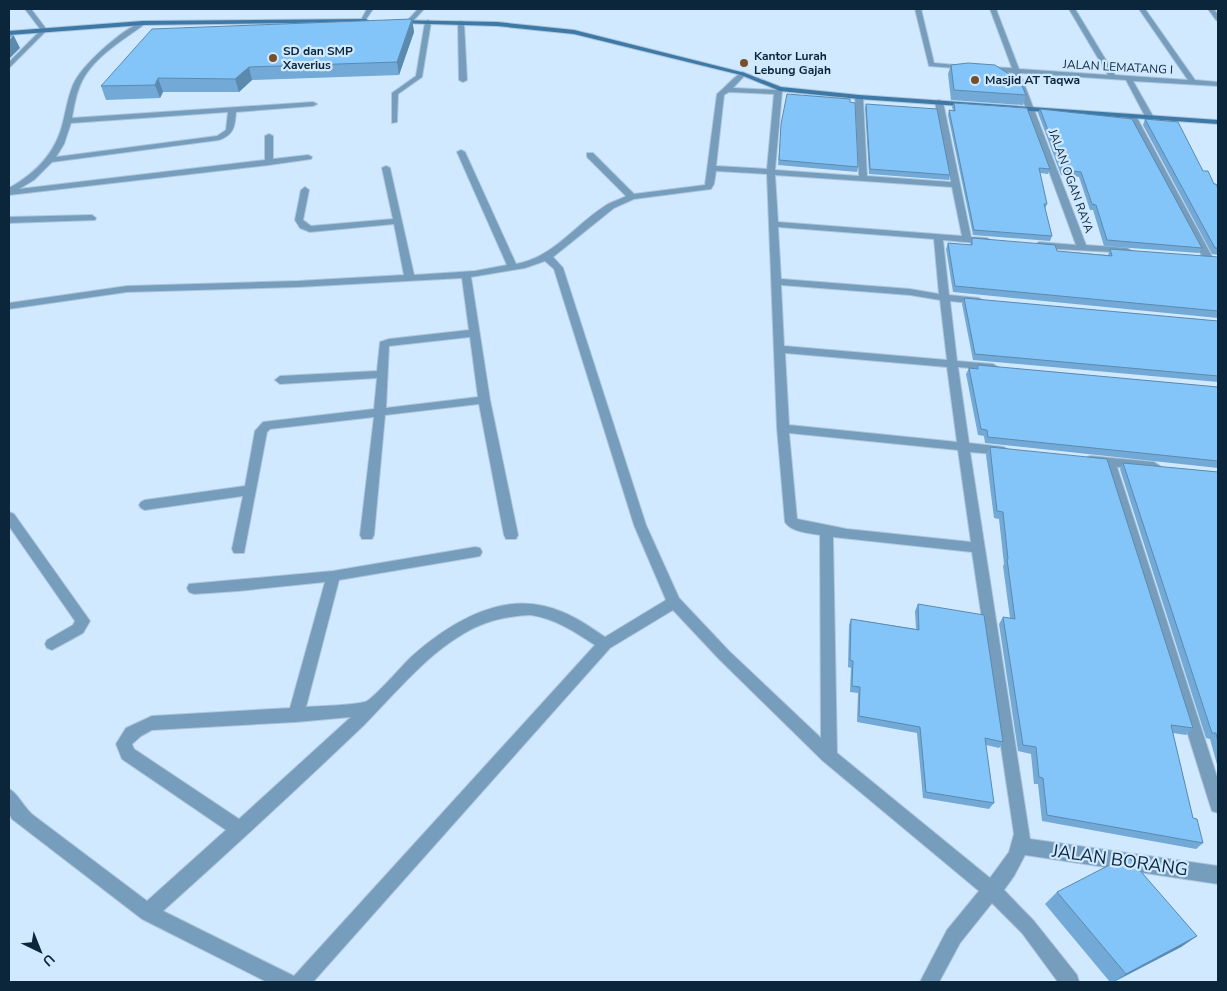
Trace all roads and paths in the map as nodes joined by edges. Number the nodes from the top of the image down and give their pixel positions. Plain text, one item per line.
1 (28, 9) edge
2 (370, 9) edge
3 (421, 9) edge
4 (918, 9) edge
5 (993, 9) edge
6 (1072, 9) edge
7 (1142, 9) edge
8 (1211, 9) edge
9 (1218, 18) edge
10 (390, 21) edge
11 (410, 21) junction
12 (362, 22) junction
13 (371, 22) edge
14 (428, 22) junction
15 (143, 23) junction
16 (461, 23) junction
17 (44, 30) junction
18 (9, 33) edge
19 (9, 66) edge
20 (973, 68) edge
21 (982, 68) edge
22 (1018, 72) junction
23 (743, 74) junction
24 (1113, 78) junction
25 (1129, 79) junction
26 (463, 80) dead end
27 (1193, 82) junction
28 (1218, 84) edge
29 (728, 90) junction
30 (779, 90) junction
31 (860, 97) junction
32 (939, 102) junction
33 (313, 104) dead end
34 (1030, 108) junction
35 (232, 110) junction
36 (1132, 116) junction
37 (1150, 118) junction
38 (68, 121) junction
39 (394, 122) dead end
40 (1218, 122) edge
41 (269, 136) dead end
42 (461, 152) dead end
43 (590, 155) dead end
44 (308, 157) dead end
45 (50, 160) junction
46 (269, 162) junction
47 (386, 168) dead end
48 (711, 168) junction
49 (771, 172) junction
50 (863, 179) junction
51 (955, 185) junction
52 (305, 190) dead end
53 (9, 192) edge
54 (632, 197) junction
55 (92, 218) dead end
56 (9, 220) edge
57 (398, 221) junction
58 (773, 224) junction
59 (938, 237) junction
60 (968, 240) junction
61 (996, 242) edge
62 (1024, 244) edge
63 (1082, 248) junction
64 (1140, 252) edge
65 (547, 257) junction
66 (1218, 259) edge
67 (513, 266) junction
68 (466, 275) junction
69 (410, 279) junction
70 (776, 282) junction
71 (944, 298) junction
72 (993, 302) edge
73 (9, 306) edge
74 (475, 332) junction
75 (779, 349) junction
76 (953, 363) junction
77 (1002, 368) edge
78 (381, 374) junction
79 (280, 380) dead end
80 (484, 400) junction
81 (380, 411) junction
82 (783, 428) junction
83 (964, 448) junction
84 (1012, 452) edge
85 (1080, 459) edge
86 (1109, 462) junction
87 (1163, 467) edge
88 (250, 490) junction
89 (144, 505) dead end
90 (9, 517) edge
91 (826, 532) junction
92 (511, 535) dead end
93 (367, 536) dead end
94 (239, 548) dead end
95 (979, 548) junction
96 (475, 552) dead end
97 (333, 576) junction
98 (194, 588) dead end
99 (674, 602) junction
100 (52, 644) dead end
101 (605, 644) junction
102 (371, 708) junction
103 (296, 714) junction
104 (830, 756) junction
105 (9, 797) edge
106 (1218, 805) edge
107 (240, 830) junction
108 (1022, 846) junction
109 (1218, 875) edge
110 (992, 891) junction
111 (148, 913) junction
112 (287, 982) edge
113 (301, 982) edge
114 (929, 982) edge
115 (1070, 982) edge

1 - 17 street
2 - 12 street
3 - 11 street
4 - 20 street
5 - 22 street, JALAN OGAN RAYA
6 - 24 street
7 - 27 street
8 - 9 street
10 - 11 street
11 - 14 street
12 - 13 street
12 - 15 street
14 - 16 street
14 - 39 lane
15 - 17 street
15 - 38 street
16 - 23 street
16 - 26 street
17 - 18 street
17 - 19 street
21 - 22 street, JALAN LEMATANG I
22 - 24 street, JALAN LEMATANG I
22 - 34 street, JALAN OGAN RAYA
23 - 29 street
23 - 30 street
24 - 25 street, JALAN LEMATANG I
25 - 27 street, JALAN LEMATANG I
25 - 37 street
27 - 28 street, JALAN LEMATANG I
29 - 30 street
29 - 48 street
30 - 31 street
30 - 49 street
31 - 32 street
31 - 50 street
32 - 34 street
32 - 51 street
33 - 35 street
34 - 36 street
34 - 63 street, JALAN OGAN RAYA
35 - 38 street
35 - 45 street
36 - 37 street
36 - 66 street
37 - 40 street
38 - 45 street
41 - 46 street
42 - 67 street
43 - 54 street
44 - 46 street
45 - 53 street
46 - 53 street
47 - 57 street
48 - 49 street
48 - 54 street
49 - 50 street
49 - 58 street
50 - 51 street
51 - 60 street
52 - 57 street
54 - 65 street
55 - 56 street
57 - 69 street
58 - 59 street
58 - 70 street
59 - 60 street
59 - 71 street
60 - 61 street
62 - 63 street
63 - 64 street, JALAN OGAN RAYA
65 - 67 street
65 - 99 street
67 - 68 street
68 - 69 street
68 - 74 street
69 - 73 street
70 - 71 street
70 - 75 street
71 - 72 street
71 - 76 street
74 - 78 street
74 - 80 street
75 - 76 street
75 - 82 street
76 - 77 street
76 - 83 street
78 - 79 street
78 - 81 street
80 - 81 street
80 - 92 street
81 - 88 street
81 - 93 street
82 - 83 street
82 - 91 street
83 - 84 street
83 - 95 street
85 - 86 street
86 - 87 street
86 - 106 street
88 - 89 street
88 - 94 street
90 - 100 street
91 - 95 street
91 - 104 street
95 - 108 street
96 - 97 street
97 - 98 street
97 - 103 street
99 - 101 street
99 - 104 street
101 - 102 street
101 - 113 street
102 - 103 street
102 - 107 street
103 - 107 street
104 - 110 street
105 - 111 street
107 - 111 street
108 - 109 street, JALAN BORANG
108 - 110 street
110 - 114 street
110 - 115 street
111 - 112 street

